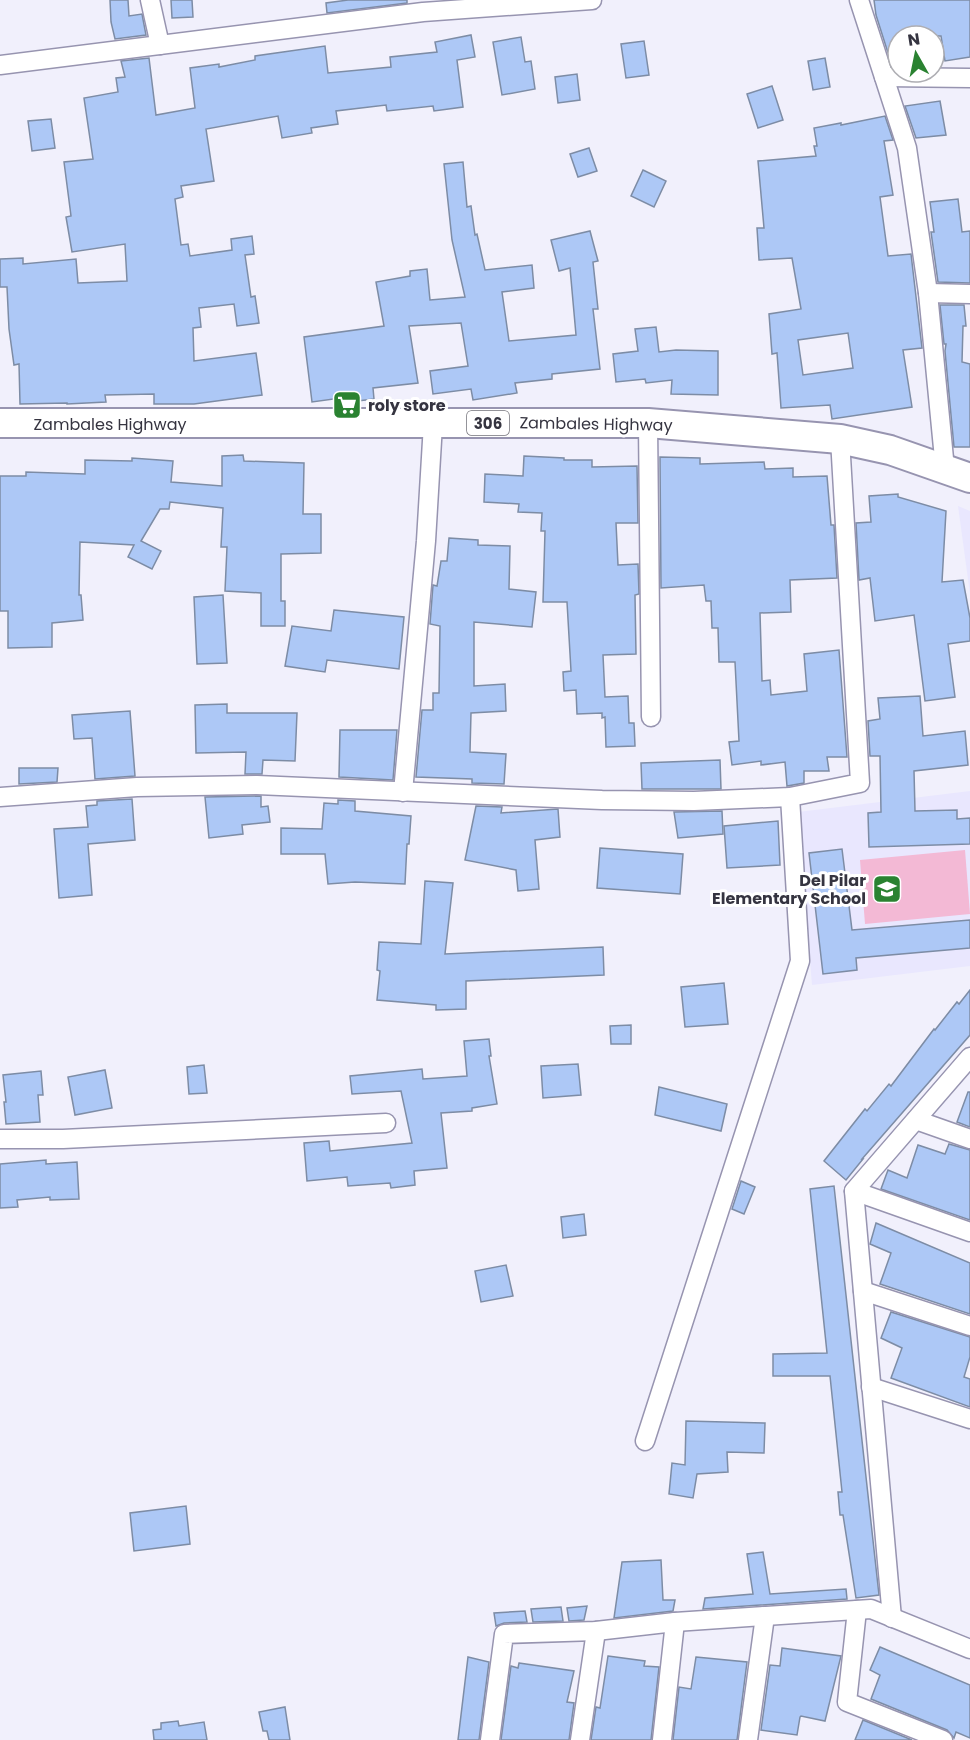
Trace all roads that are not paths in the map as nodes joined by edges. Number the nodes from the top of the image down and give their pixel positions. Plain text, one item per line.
1 (150, 0) edge
2 (592, 0) edge
3 (859, 0) edge
4 (422, 6) edge
5 (160, 45) junction
6 (0, 65) edge
7 (884, 77) junction
8 (970, 78) edge
9 (928, 293) junction
10 (970, 294) edge
11 (0, 423) edge
12 (648, 423) junction
13 (433, 424) junction
14 (840, 440) junction
15 (958, 473) edge
16 (651, 717) dead end
17 (403, 792) junction
18 (0, 797) edge
19 (790, 797) junction
20 (970, 1057) edge
21 (916, 1120) junction
22 (386, 1123) dead end
23 (0, 1138) edge
24 (970, 1139) edge
25 (854, 1191) junction
26 (970, 1232) edge
27 (863, 1291) junction
28 (970, 1326) edge
29 (871, 1387) junction
30 (970, 1419) edge
31 (645, 1441) dead end
32 (857, 1610) junction
33 (765, 1616) junction
34 (892, 1618) junction
35 (675, 1622) junction
36 (596, 1631) junction
37 (970, 1649) edge
38 (490, 1740) edge
39 (580, 1740) edge
40 (662, 1740) edge
41 (748, 1740) edge
42 (943, 1740) edge

1 - 5 street
2 - 4 street
3 - 7 street
4 - 5 street
5 - 6 street
7 - 8 street
7 - 9 street
9 - 10 street
9 - 15 street
11 - 13 main road, Zambales Highway / 306
12 - 13 main road, Zambales Highway / 306
12 - 14 main road, Zambales Highway / 306
12 - 16 street
13 - 17 street
14 - 15 main road, Zambales Highway / 306
14 - 19 street
17 - 18 street
17 - 19 street
19 - 31 street
20 - 21 street
21 - 24 street
21 - 25 street
22 - 23 street
25 - 26 street
25 - 27 street
27 - 28 street
27 - 29 street
29 - 30 street
29 - 34 street
32 - 33 street
32 - 34 street
32 - 42 street
33 - 35 street
33 - 41 street
34 - 37 street
35 - 36 street
35 - 40 street
36 - 38 street
36 - 39 street

